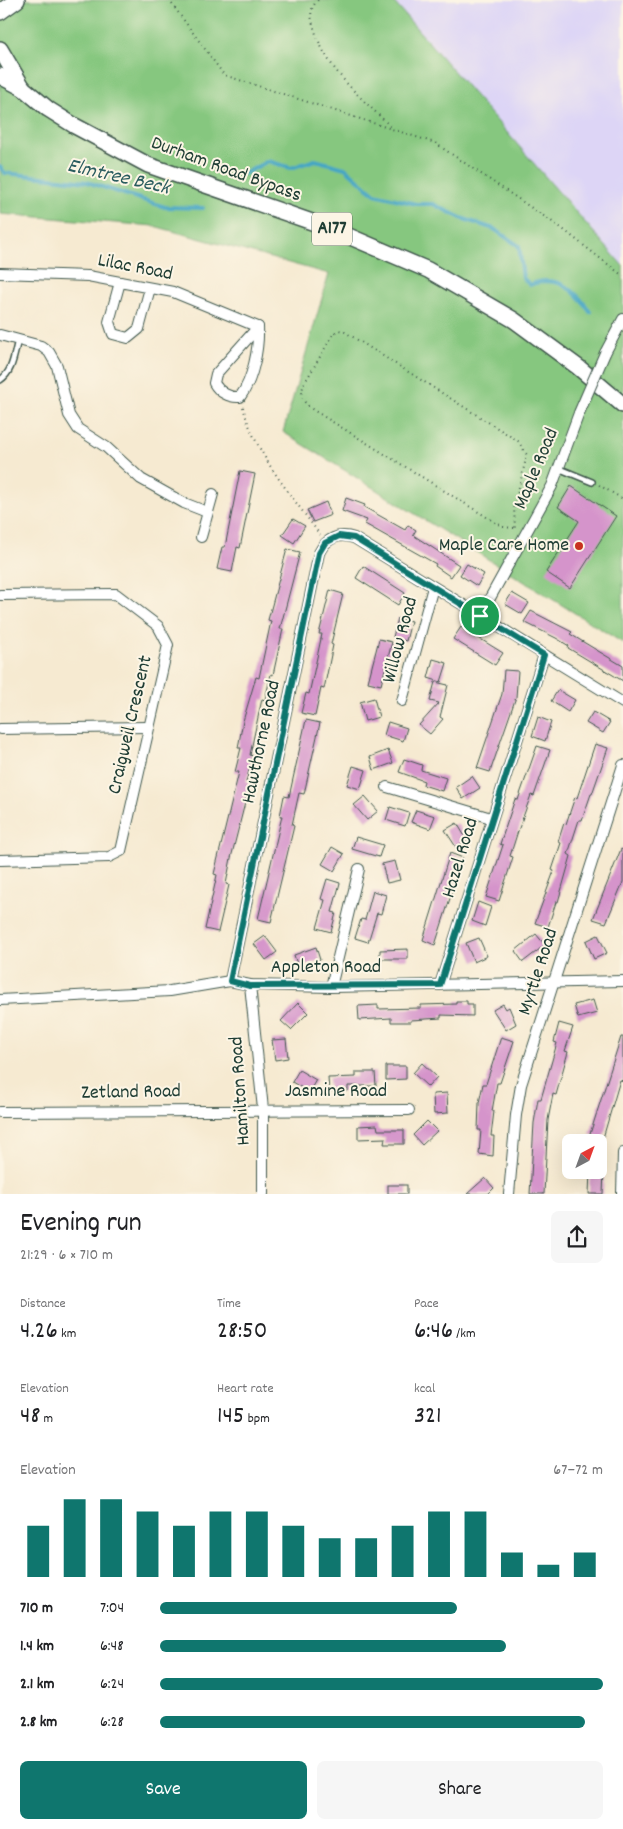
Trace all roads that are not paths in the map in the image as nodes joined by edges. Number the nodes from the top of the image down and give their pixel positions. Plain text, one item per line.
1 (17, 0) edge
2 (0, 12) edge
3 (0, 49) edge
4 (0, 76) edge
5 (23, 88) junction
6 (0, 272) edge
7 (120, 282) junction
8 (150, 288) junction
9 (623, 319) edge
10 (258, 327) junction
11 (0, 335) edge
12 (18, 340) junction
13 (0, 380) edge
14 (623, 405) edge
15 (558, 468) junction
16 (592, 482) road end
17 (213, 494) dead end
18 (207, 512) junction
19 (201, 537) dead end
20 (433, 587) junction
21 (0, 595) edge
22 (480, 616) junction
23 (544, 655) junction
24 (402, 701) dead end
25 (623, 703) edge
26 (148, 727) junction
27 (0, 729) edge
28 (623, 765) edge
29 (387, 787) dead end
30 (491, 818) junction
31 (0, 860) edge
32 (359, 869) dead end
33 (230, 981) junction
34 (623, 981) edge
35 (555, 982) junction
36 (440, 985) junction
37 (250, 986) junction
38 (332, 987) junction
39 (0, 1000) edge
40 (263, 1109) junction
41 (409, 1110) dead end
42 (0, 1112) edge
43 (623, 1154) edge
44 (623, 1188) edge
45 (263, 1194) edge
46 (509, 1194) edge
47 (622, 1194) edge

1 - 2 main road
3 - 5 main road, Durham Road Bypass / A177
4 - 5 main road, Durham Road Bypass / A177
5 - 14 main road, Durham Road Bypass / A177
6 - 7 street, Lilac Road
7 - 8 street, Lilac Road
7 - 8 street
8 - 10 street, Lilac Road
9 - 15 street, Maple Road, bridge
10 - 10 street
11 - 12 street
12 - 13 lane
12 - 18 street
15 - 16 lane
15 - 22 street, Maple Road
17 - 18 street
18 - 19 street
20 - 22 street
20 - 24 street, Willow Road
20 - 33 street, Hawthorne Road
21 - 26 street, Craigweil Crescent
22 - 23 street
23 - 25 street
23 - 30 street, Hazel Road
26 - 27 street
26 - 31 street, Craigweil Crescent
28 - 35 street, Myrtle Road
29 - 30 street
30 - 36 street, Hazel Road
32 - 38 street
33 - 37 street, Appleton Road
33 - 39 street, Appleton Road
34 - 35 street, Appleton Road
35 - 36 street, Appleton Road
35 - 46 street, Myrtle Road
36 - 38 street, Appleton Road
37 - 38 street, Appleton Road
37 - 40 street, Hamilton Road
40 - 41 street, Jasmine Road
40 - 42 street, Zetland Road
40 - 45 street, Hamilton Road
43 - 44 street
44 - 47 street

